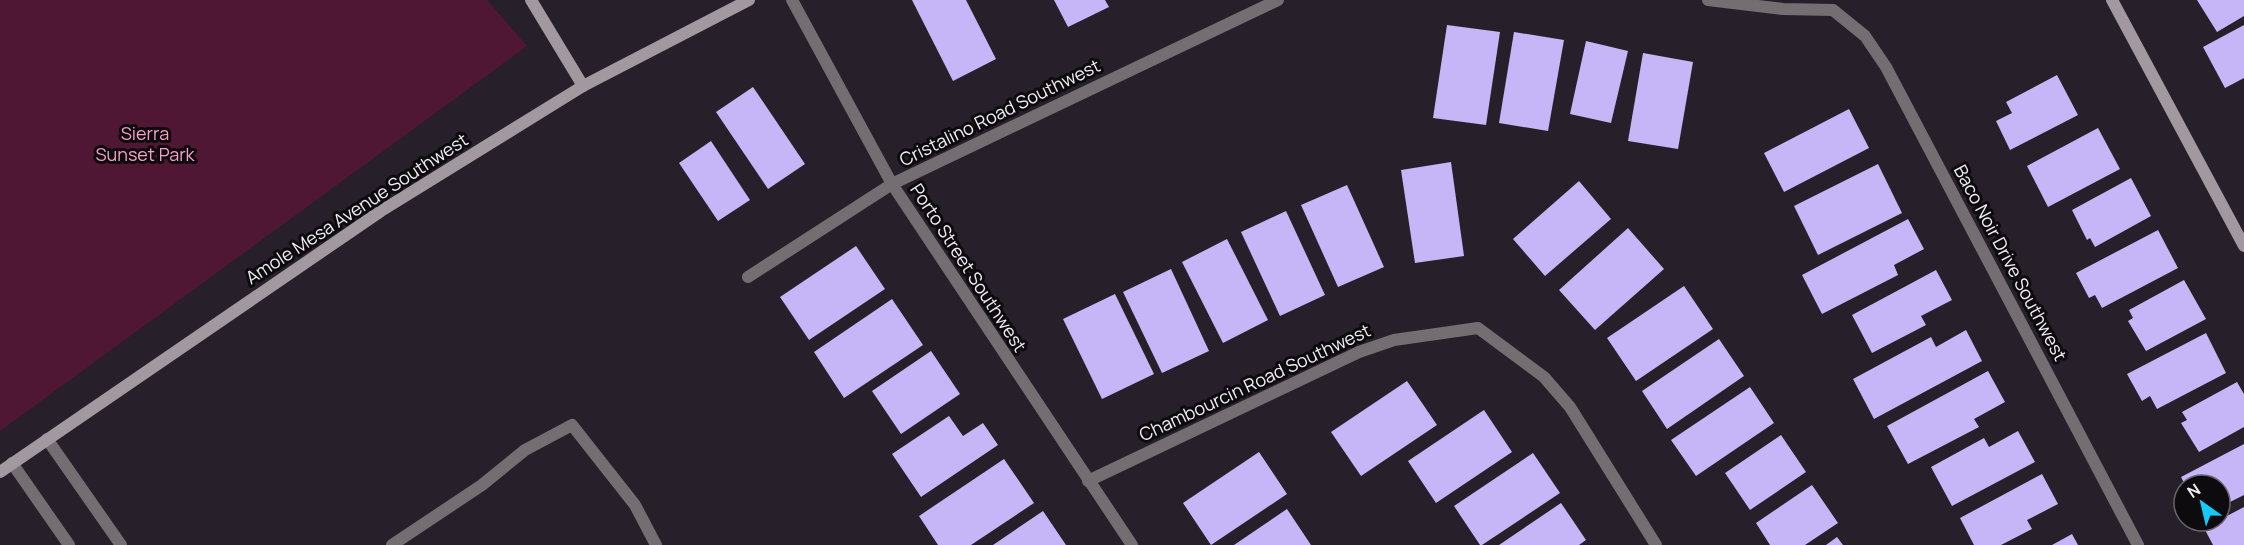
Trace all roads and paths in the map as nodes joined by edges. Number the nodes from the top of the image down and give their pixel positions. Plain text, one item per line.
1 (531, 0) edge
2 (749, 0) edge
3 (792, 0) edge
4 (1278, 0) edge
5 (1708, 0) edge
6 (2112, 0) edge
7 (583, 86) junction
8 (892, 184) junction
9 (2244, 246) edge
10 (748, 277) dead end
11 (47, 439) junction
12 (12, 463) junction
13 (0, 472) edge
14 (1088, 481) junction
15 (69, 545) edge
16 (121, 545) edge
17 (392, 545) edge
18 (656, 545) edge
19 (1132, 545) edge
20 (1656, 545) edge
21 (2138, 545) edge

1 - 7 street
2 - 7 street, Amole Mesa Avenue Southwest
3 - 8 street, Porto Street Southwest
4 - 8 street, Cristalino Road Southwest
5 - 21 street, Baco Noir Drive Southwest
6 - 9 street
7 - 11 street, Amole Mesa Avenue Southwest
8 - 10 street, Cristalino Road Southwest
8 - 14 street, Porto Street Southwest
11 - 12 street, Amole Mesa Avenue Southwest
11 - 16 street
12 - 13 street, Amole Mesa Avenue Southwest
12 - 15 street
14 - 19 street, Porto Street Southwest
14 - 20 street, Chambourcin Road Southwest
17 - 18 street

